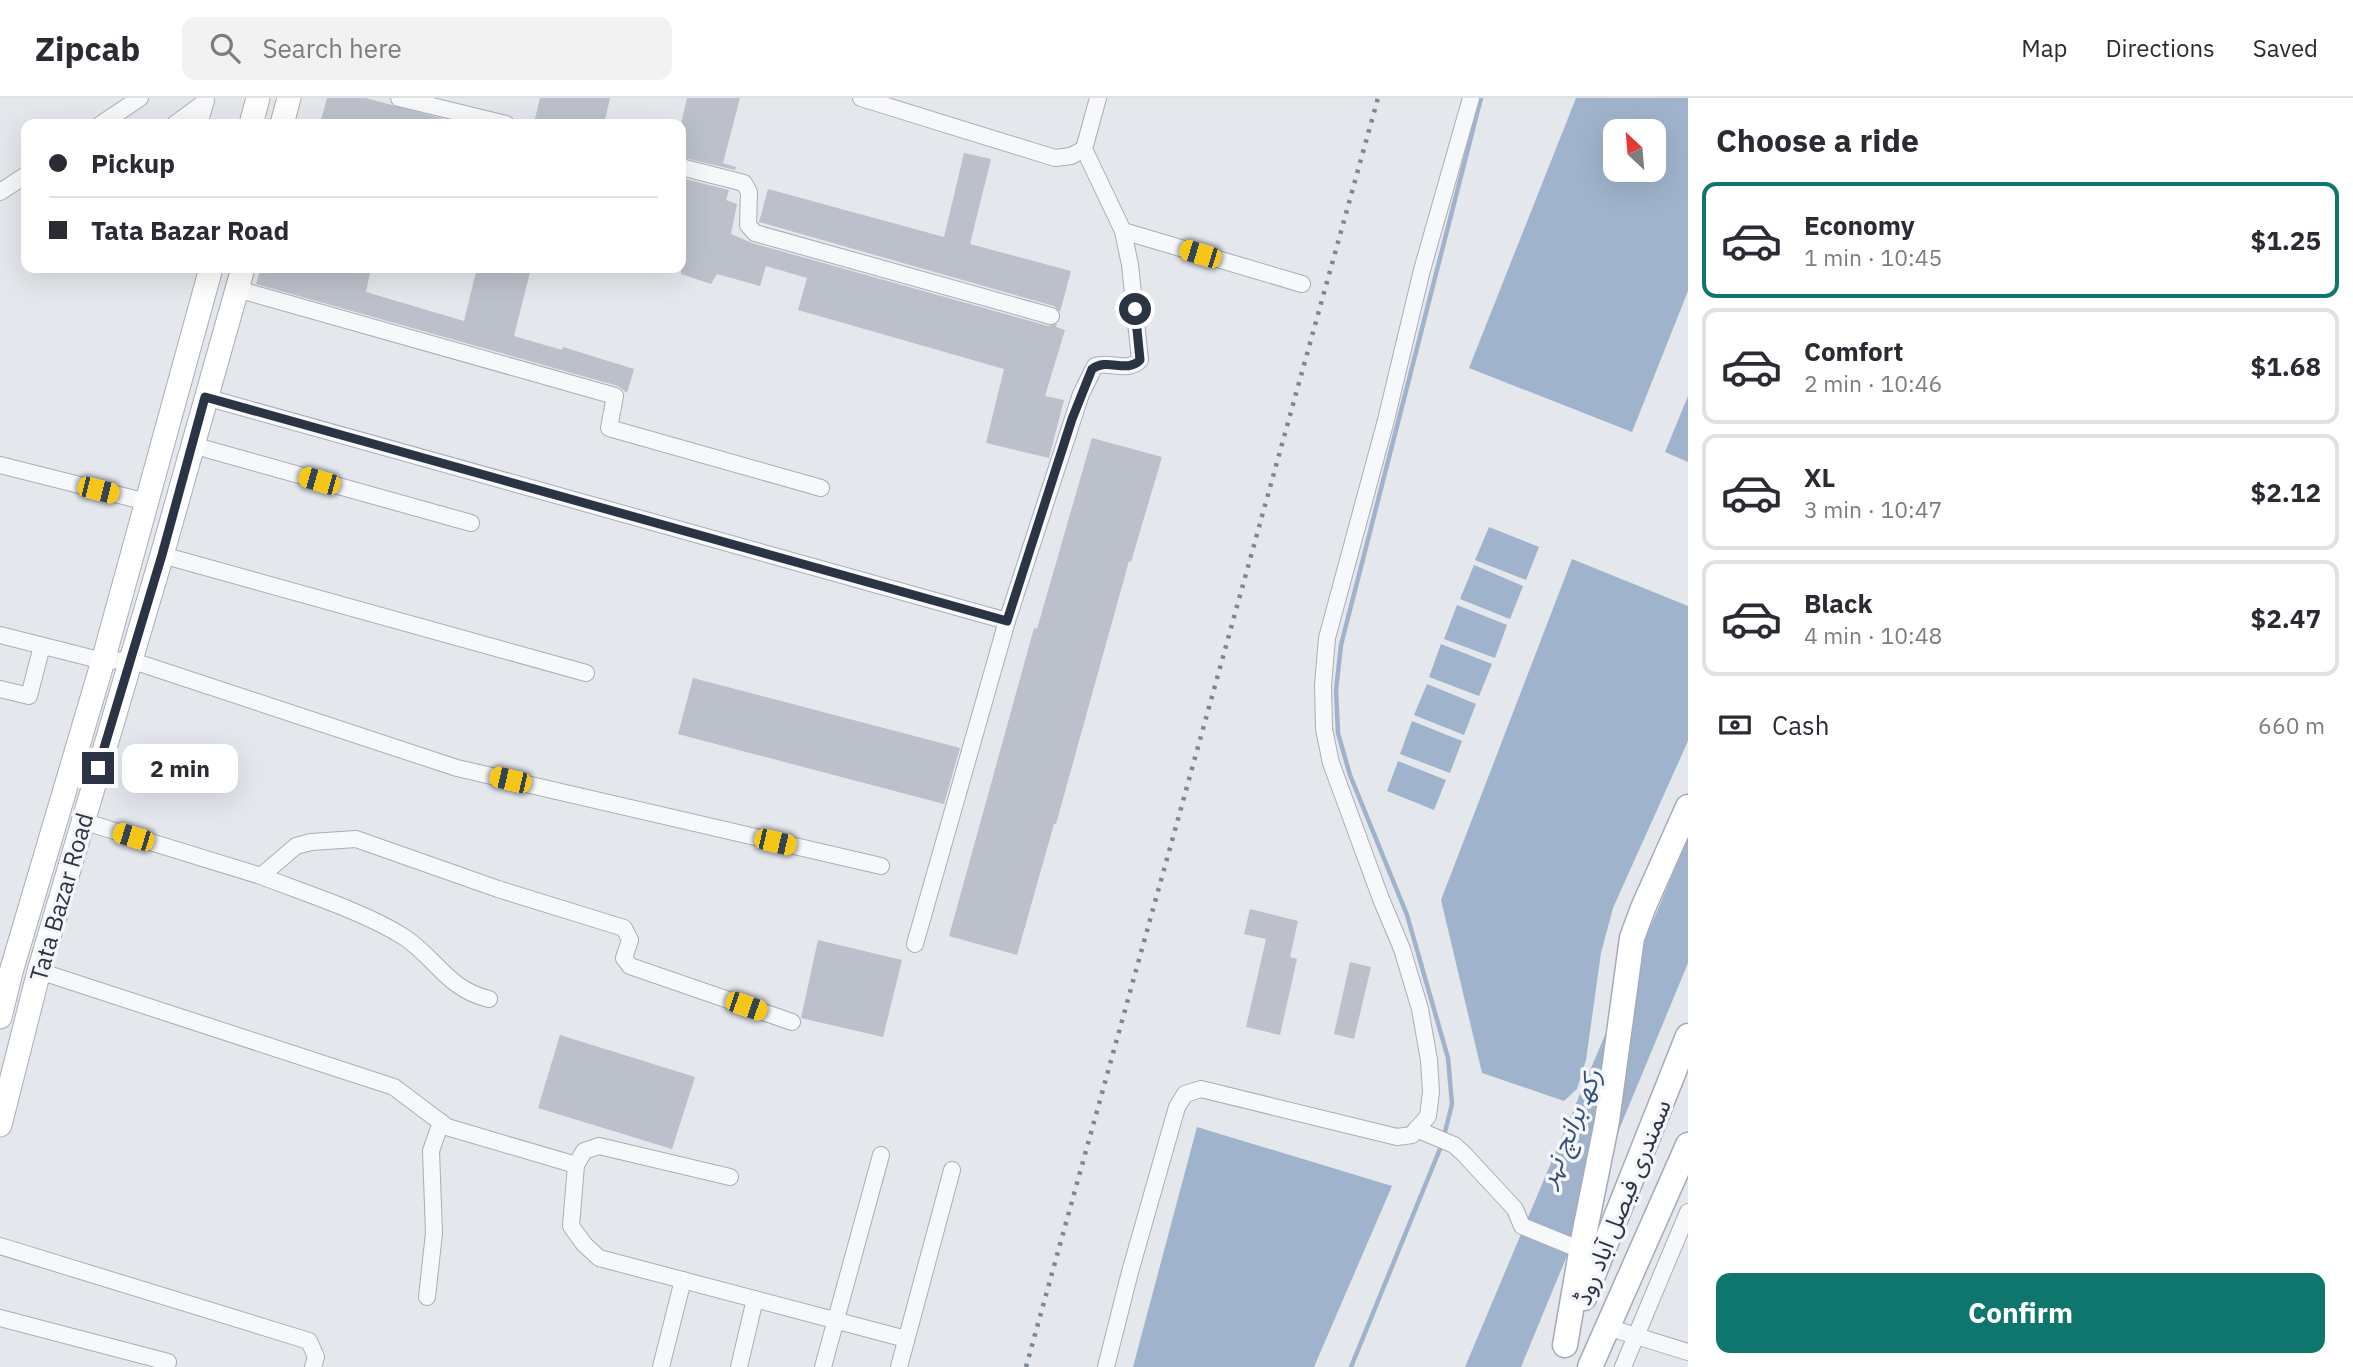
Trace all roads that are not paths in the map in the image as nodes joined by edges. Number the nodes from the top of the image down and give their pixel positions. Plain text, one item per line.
1 (140, 98) edge
2 (258, 98) edge
3 (289, 98) edge
4 (399, 98) edge
5 (861, 98) edge
6 (1098, 98) edge
7 (1471, 98) edge
8 (108, 119) edge
9 (181, 119) edge
10 (201, 119) edge
11 (252, 119) edge
12 (283, 119) edge
13 (485, 119) edge
14 (1084, 149) junction
15 (686, 168) edge
16 (21, 178) edge
17 (0, 192) edge
18 (1123, 231) junction
19 (210, 273) edge
20 (240, 278) edge
21 (1302, 284) dead end
22 (1051, 316) dead end
23 (205, 397) junction
24 (192, 445) junction
25 (0, 465) edge
26 (821, 488) dead end
27 (147, 502) junction
28 (471, 523) dead end
29 (162, 555) junction
30 (1007, 621) junction
31 (0, 635) edge
32 (42, 646) junction
33 (130, 660) junction
34 (103, 661) junction
35 (586, 673) dead end
36 (0, 689) edge
37 (1688, 807) edge
38 (82, 821) junction
39 (881, 866) dead end
40 (261, 876) junction
41 (915, 944) dead end
42 (5, 970) edge
43 (39, 971) junction
44 (489, 999) dead end
45 (0, 1017) edge
46 (792, 1022) dead end
47 (1688, 1036) edge
48 (441, 1122) junction
49 (0, 1125) edge
50 (1423, 1132) junction
51 (1688, 1145) edge
52 (881, 1155) dead end
53 (576, 1166) junction
54 (952, 1170) dead end
55 (1683, 1170) edge
56 (730, 1177) dead end
57 (1688, 1212) edge
58 (1579, 1244) junction
59 (0, 1245) edge
60 (683, 1280) junction
61 (427, 1297) dead end
62 (755, 1299) junction
63 (0, 1318) edge
64 (836, 1320) junction
65 (1607, 1326) junction
66 (1635, 1336) junction
67 (906, 1339) junction
68 (1688, 1352) edge
69 (1560, 1356) edge
70 (169, 1362) dead end
71 (1592, 1366) edge
72 (313, 1367) edge
73 (661, 1367) edge
74 (739, 1367) edge
75 (823, 1367) edge
76 (899, 1367) edge
77 (1106, 1367) edge
78 (1623, 1367) edge

1 - 8 street
2 - 11 street
3 - 12 street
4 - 13 street
5 - 14 street
6 - 14 street
7 - 50 street
9 - 10 street
14 - 18 street
15 - 22 street
16 - 17 street
18 - 21 street
18 - 30 street
19 - 27 street, Tata Bazar Road
20 - 23 street, Tata Bazar Road
20 - 26 street
23 - 24 street, Tata Bazar Road
23 - 30 street
24 - 28 street
24 - 29 street, Tata Bazar Road
25 - 27 street
27 - 34 street, Tata Bazar Road
29 - 33 street, Tata Bazar Road
29 - 35 street
30 - 41 street
31 - 32 street
32 - 34 street
32 - 36 street
33 - 34 street
33 - 38 street, Tata Bazar Road
33 - 39 street
34 - 42 street, Tata Bazar Road
37 - 58 main road
38 - 40 street
38 - 43 street, Tata Bazar Road
40 - 44 street
40 - 46 street
42 - 45 street, Tata Bazar Road
43 - 48 street
43 - 49 street, Tata Bazar Road
47 - 69 main road, سمندری فیصل آباد روڈ
48 - 53 street
48 - 61 street
50 - 58 street
50 - 77 street
51 - 55 main road, سمندری فیصل آباد روڈ
52 - 64 street
53 - 56 street
53 - 60 street
54 - 67 street
55 - 65 main road, سمندری فیصل آباد روڈ
57 - 66 street
58 - 69 main road
59 - 72 street
60 - 62 street
60 - 73 street
62 - 64 street
62 - 74 street
63 - 70 street
64 - 67 street
64 - 75 street
65 - 66 street
65 - 71 main road, سمندری فیصل آباد روڈ
66 - 68 street
66 - 78 street
67 - 76 street

